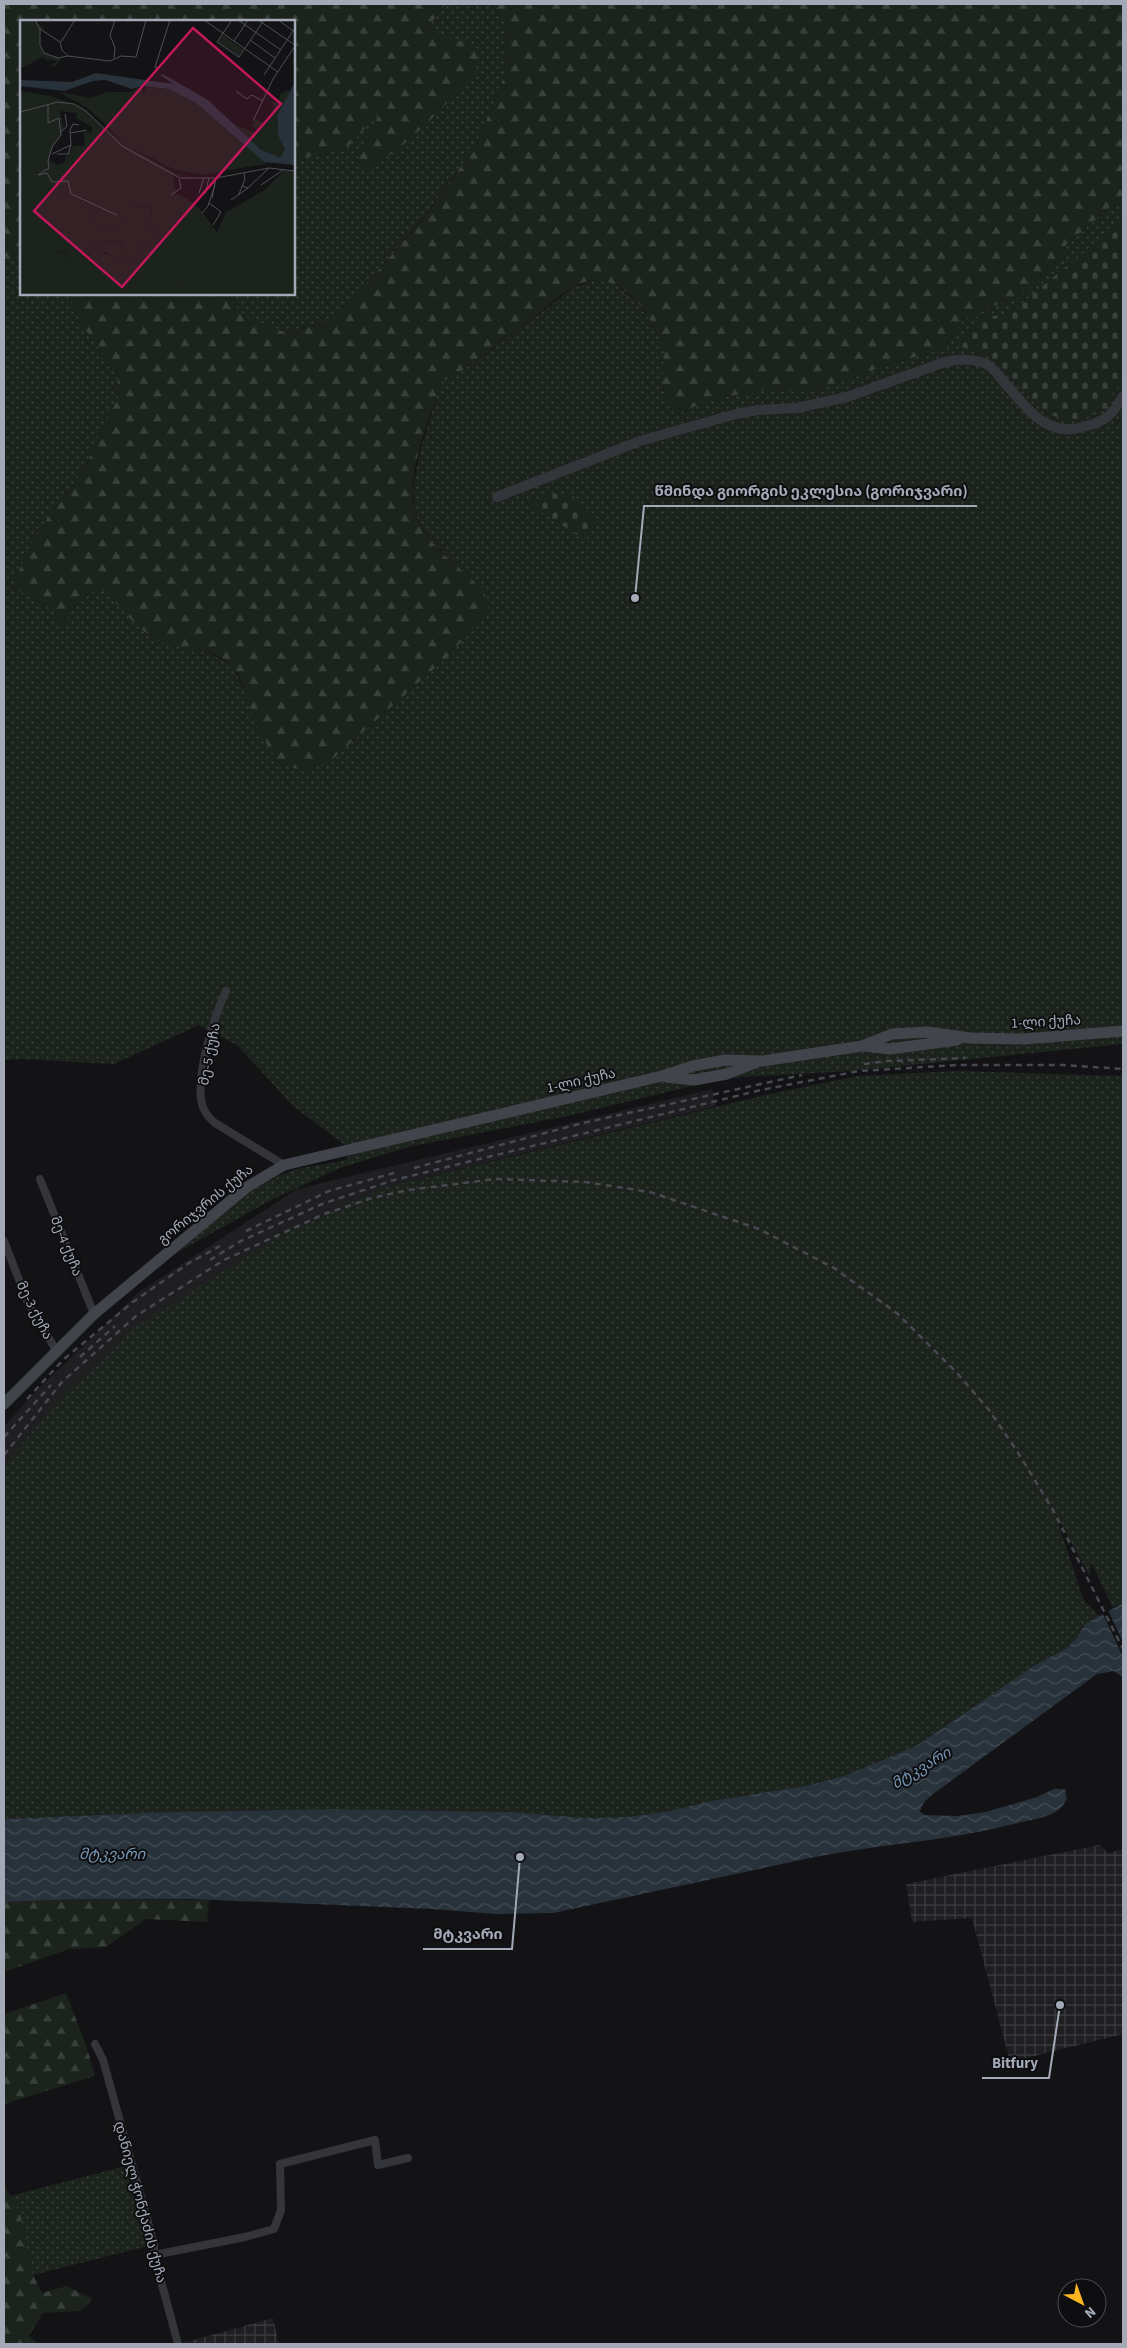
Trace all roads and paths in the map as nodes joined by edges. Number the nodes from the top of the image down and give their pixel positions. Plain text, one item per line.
1 (1123, 396) edge
2 (497, 497) dead end
3 (226, 991) dead end
4 (1123, 1031) edge
5 (506, 1113) joint
6 (284, 1165) junction
7 (40, 1179) dead end
8 (4, 1241) edge
9 (94, 1314) junction
10 (56, 1350) junction
11 (5, 1401) edge
12 (95, 2044) dead end
13 (408, 2158) dead end
14 (154, 2255) junction
15 (178, 2344) edge

1 - 2 street
3 - 6 street, მე-5 ქუჩა
4 - 5 main road, 1-ლი ქუჩა
5 - 6 main road, გორიჯვრის ქუჩა
6 - 9 main road, გორიჯვრის ქუჩა
7 - 9 street, მე-4 ქუჩა
8 - 10 street, მე-3 ქუჩა
9 - 10 main road, გორიჯვრის ქუჩა
10 - 11 main road, გორიჯვრის ქუჩა
12 - 14 street, დანიელ ჭონქაძის ქუჩა
13 - 14 street
14 - 15 street, დანიელ ჭონქაძის ქუჩა

